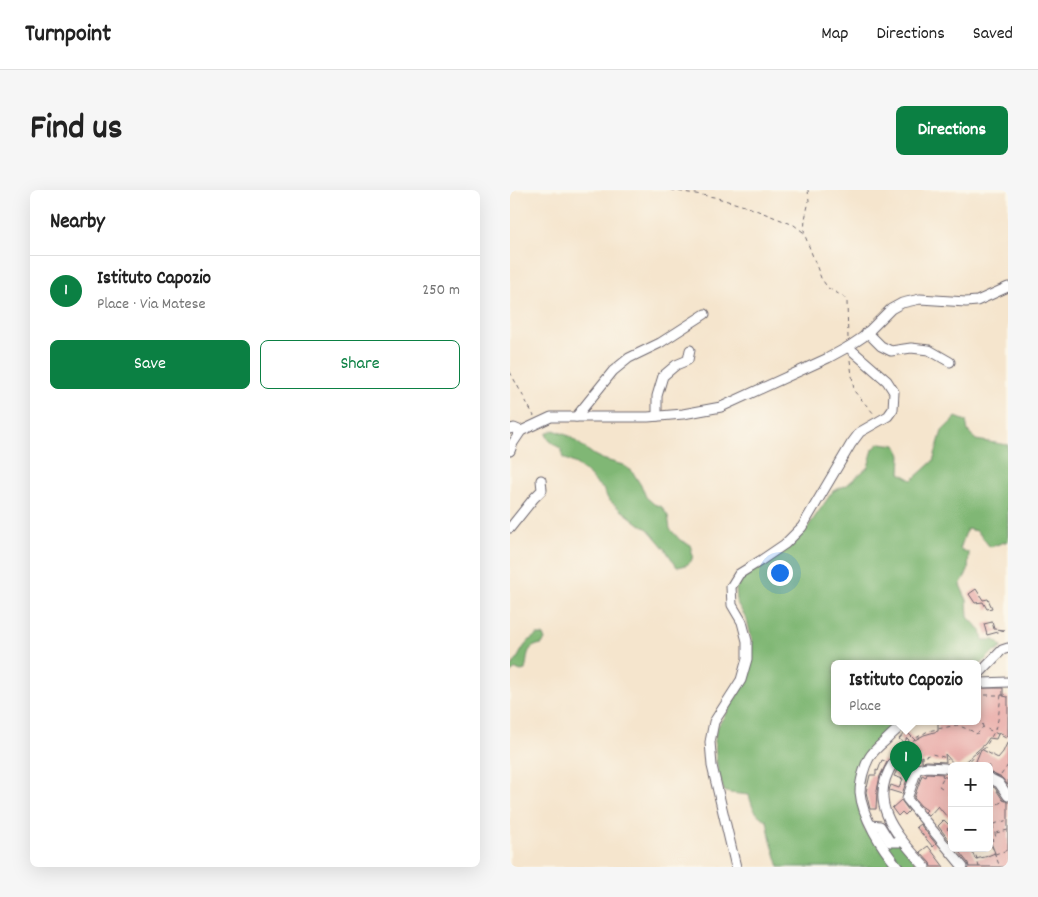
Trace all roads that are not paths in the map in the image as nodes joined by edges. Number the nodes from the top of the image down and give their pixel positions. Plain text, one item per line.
1 (1008, 287) edge
2 (705, 314) dead end
3 (867, 332) junction
4 (848, 347) junction
5 (690, 350) dead end
6 (950, 362) dead end
7 (657, 416) junction
8 (576, 417) junction
9 (510, 430) edge
10 (521, 431) junction
11 (510, 450) edge
12 (541, 480) dead end
13 (510, 528) edge
14 (1008, 648) edge
15 (981, 672) edge
16 (981, 682) edge
17 (1008, 682) edge
18 (902, 725) edge
19 (917, 769) junction
20 (948, 769) edge
21 (993, 780) edge
22 (1008, 797) edge
23 (871, 825) junction
24 (903, 842) junction
25 (736, 867) edge
26 (898, 867) edge
27 (925, 867) edge
28 (964, 867) edge

1 - 3 street
2 - 8 street
3 - 4 street
3 - 6 street
4 - 7 street
4 - 25 street
5 - 7 street
7 - 8 street
8 - 10 street
9 - 10 street
10 - 11 street
12 - 13 street
14 - 15 street
16 - 17 street
18 - 23 street
19 - 20 street
19 - 24 street
19 - 28 street
21 - 22 street
23 - 24 street
23 - 26 street
24 - 27 street

